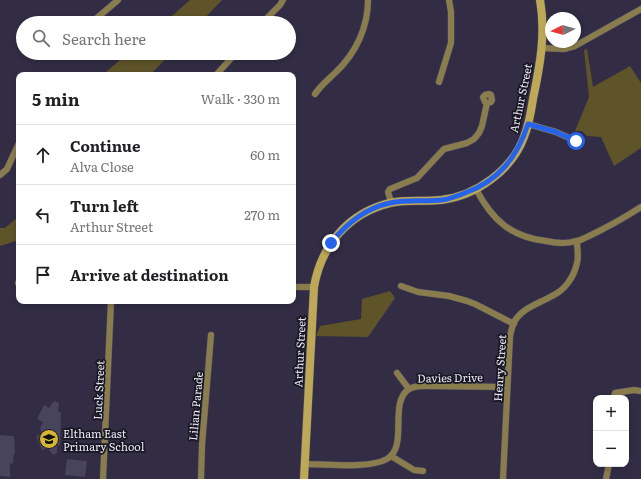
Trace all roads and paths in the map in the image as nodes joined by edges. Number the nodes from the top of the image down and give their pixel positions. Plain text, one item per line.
1 (118, 0) edge
2 (283, 0) edge
3 (368, 0) edge
4 (449, 0) edge
5 (540, 0) edge
6 (641, 9) edge
7 (99, 16) edge
8 (269, 16) edge
9 (542, 48) junction
10 (230, 60) edge
11 (219, 72) edge
12 (439, 82) dead end
13 (315, 94) dead end
14 (487, 103) dead end
15 (528, 124) junction
16 (576, 141) dead end
17 (16, 150) edge
18 (0, 175) edge
19 (476, 189) junction
20 (391, 202) junction
21 (641, 208) edge
22 (576, 242) junction
23 (401, 286) dead end
24 (296, 287) edge
25 (314, 288) junction
26 (111, 304) edge
27 (514, 324) junction
28 (211, 335) dead end
29 (397, 373) dead end
30 (507, 387) junction
31 (409, 389) junction
32 (641, 391) edge
33 (615, 395) edge
34 (391, 456) junction
35 (305, 464) junction
36 (608, 467) edge
37 (423, 471) dead end
38 (103, 479) edge
39 (200, 479) edge
40 (304, 479) edge
41 (503, 479) edge
42 (606, 479) edge

1 - 7 street
2 - 8 street
3 - 13 street
4 - 12 street
5 - 9 street, Arthur Street
6 - 9 street
9 - 15 street, Arthur Street
10 - 11 street
14 - 20 street
15 - 16 street
15 - 19 street, Arthur Street
17 - 18 street
19 - 20 street, Arthur Street
19 - 22 street
20 - 25 street, Arthur Street
21 - 22 street
22 - 27 street, Henry Street
23 - 27 street
24 - 25 street
25 - 35 street, Arthur Street
26 - 38 street, Luck Street
27 - 30 street, Henry Street
28 - 39 street, Lilian Parade
29 - 31 street
30 - 31 street, Davies Drive
30 - 41 street, Henry Street
31 - 34 street, Davies Drive
32 - 33 street
34 - 35 street
34 - 37 street
35 - 40 street, Arthur Street
36 - 42 street

